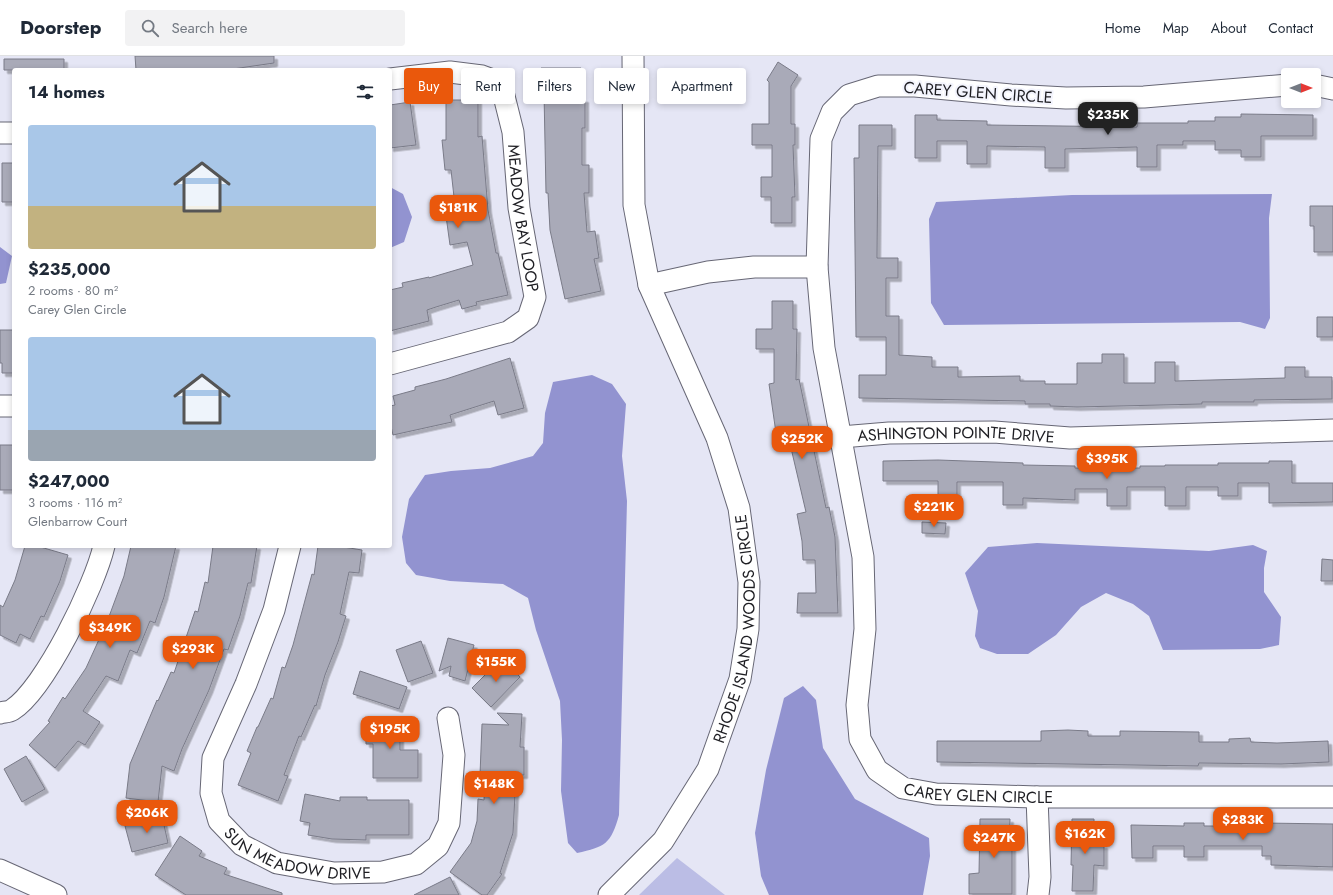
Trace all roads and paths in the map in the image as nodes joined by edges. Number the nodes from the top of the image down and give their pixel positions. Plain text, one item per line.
1 (633, 56) edge
2 (392, 79) edge
3 (1281, 86) edge
4 (1321, 86) edge
5 (1333, 89) edge
6 (0, 133) edge
7 (12, 133) edge
8 (817, 267) junction
9 (649, 285) junction
10 (392, 363) edge
11 (0, 406) edge
12 (12, 406) edge
13 (1333, 430) edge
14 (842, 436) junction
15 (103, 548) edge
16 (290, 548) edge
17 (0, 713) edge
18 (448, 718) dead end
19 (1037, 797) junction
20 (1333, 797) edge
21 (0, 870) edge
22 (56, 895) edge
23 (609, 895) edge
24 (1038, 895) edge

1 - 9 street, RHODE ISLAND WOODS CIRCLE
2 - 10 street, MEADOW BAY LOOP
3 - 8 street, CAREY GLEN CIRCLE
4 - 5 street
6 - 7 street
8 - 9 street
8 - 14 street, CAREY GLEN CIRCLE
9 - 23 street, RHODE ISLAND WOODS CIRCLE
11 - 12 street
13 - 14 street, ASHINGTON POINTE DRIVE
14 - 19 street, CAREY GLEN CIRCLE
15 - 17 street
16 - 18 street, SUN MEADOW DRIVE
19 - 20 street, CAREY GLEN CIRCLE
19 - 24 street
21 - 22 street

